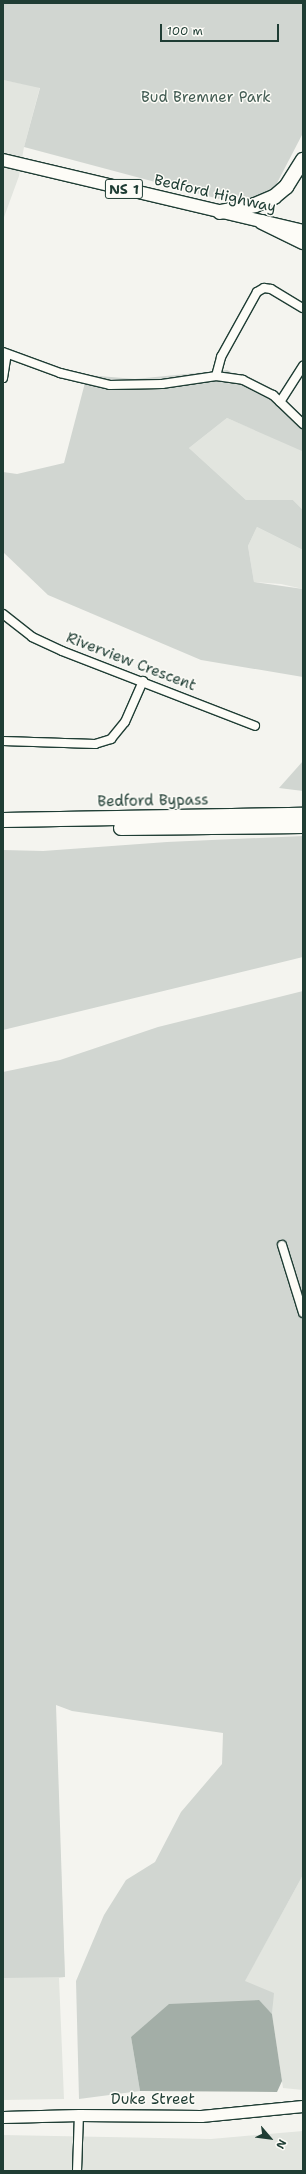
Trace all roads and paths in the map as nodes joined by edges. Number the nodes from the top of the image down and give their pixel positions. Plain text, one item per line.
1 (3, 160) edge
2 (303, 160) edge
3 (220, 212) junction
4 (262, 222) junction
5 (303, 231) edge
6 (303, 242) edge
7 (303, 308) edge
8 (5, 353) edge
9 (303, 366) edge
10 (216, 376) junction
11 (3, 378) edge
12 (280, 402) junction
13 (303, 424) edge
14 (3, 614) edge
15 (143, 682) junction
16 (255, 726) dead end
17 (3, 741) edge
18 (303, 814) edge
19 (3, 820) edge
20 (303, 826) edge
21 (3, 830) edge
22 (282, 1245) dead end
23 (303, 1313) edge
24 (303, 2106) edge
25 (79, 2115) junction
26 (3, 2117) edge
27 (77, 2171) edge

1 - 3 main road, Bedford Highway / NS 1
2 - 3 highway
3 - 4 main road, Bedford Highway / NS 1
4 - 5 main road, Bedford Highway / NS 1
4 - 6 highway
7 - 10 street
8 - 10 street
8 - 11 street
9 - 12 street
10 - 12 street
12 - 13 street
14 - 15 street, Riverview Crescent
15 - 16 street, Riverview Crescent
15 - 17 street
18 - 19 highway, Bedford Bypass
20 - 21 highway, Bedford Bypass
22 - 23 street
24 - 25 main road, Duke Street
25 - 26 main road, Duke Street
25 - 27 street

